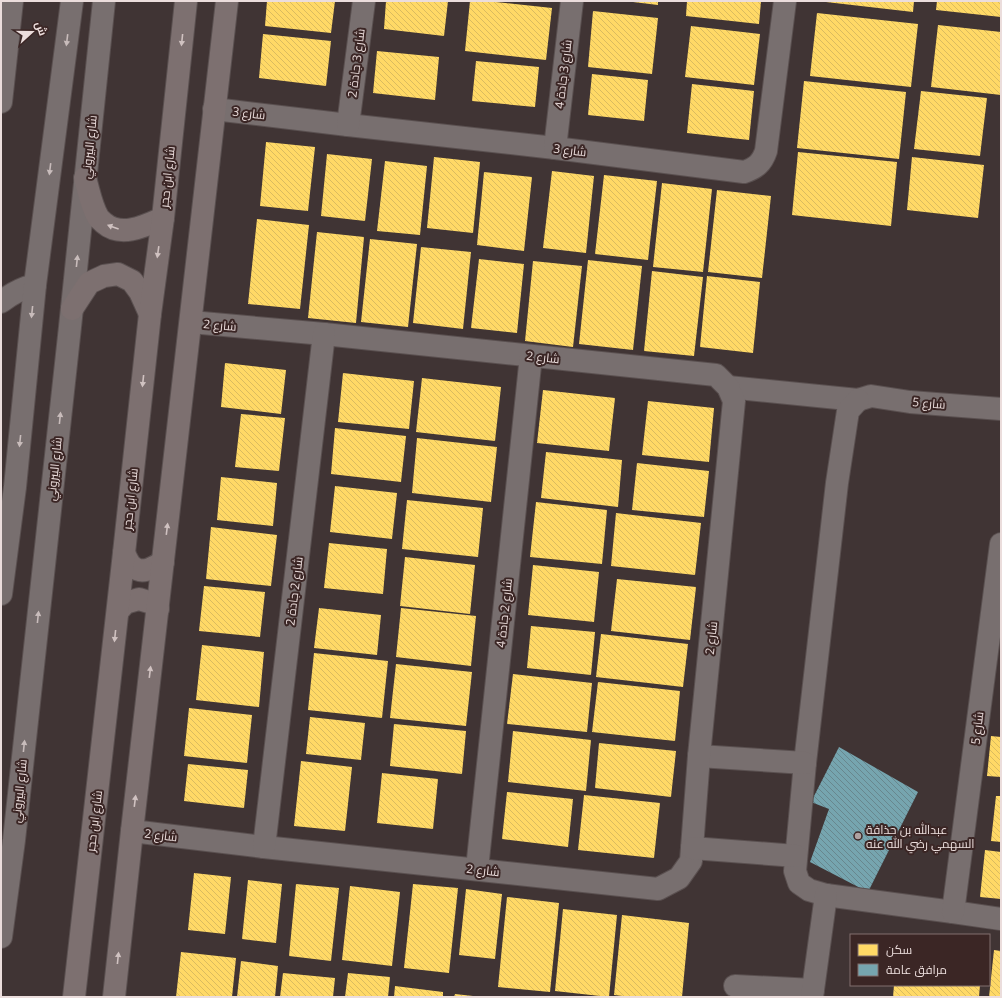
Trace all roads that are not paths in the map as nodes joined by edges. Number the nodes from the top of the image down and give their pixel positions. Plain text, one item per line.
1 (12, 1) edge
2 (72, 1) edge
3 (104, 1) edge
4 (186, 1) edge
5 (227, 1) edge
6 (364, 1) edge
7 (572, 1) edge
8 (785, 1) edge
9 (1, 102) edge
10 (214, 109) junction
11 (348, 126) junction
12 (555, 148) junction
13 (85, 178) junction
14 (163, 218) junction
15 (35, 285) junction
16 (1, 302) edge
17 (72, 309) junction
18 (150, 314) junction
19 (191, 322) junction
20 (324, 334) junction
21 (531, 356) junction
22 (728, 387) junction
23 (858, 400) junction
24 (1001, 409) edge
25 (1001, 544) edge
26 (124, 553) junction
27 (163, 562) junction
28 (1, 594) edge
29 (158, 608) junction
30 (118, 610) junction
31 (699, 756) junction
32 (805, 763) junction
33 (132, 831) junction
34 (8, 836) edge
35 (264, 847) junction
36 (692, 848) junction
37 (796, 856) junction
38 (5, 865) edge
39 (477, 869) junction
40 (826, 895) junction
41 (953, 912) junction
42 (1001, 919) edge
43 (1, 937) edge
44 (735, 986) dead end
45 (813, 994) edge
46 (74, 997) edge
47 (114, 997) edge

1 - 9 street
2 -> 15 street
3 - 13 street, شارع البيروني
4 -> 14 main road, شارع ابن حجر
5 - 10 main road
6 - 11 street, شارع 3 جادة 2
7 - 12 street, شارع 3 جادة 4
8 - 12 street, شارع 3
10 - 11 street, شارع 3
10 - 19 main road
11 - 12 street, شارع 3
14 -> 13 main road
17 -> 13 street, شارع البيروني
14 -> 18 main road, شارع ابن حجر
15 - 16 street
15 -> 28 street
17 - 18 main road
34 -> 17 street, شارع البيروني
18 -> 26 main road, شارع ابن حجر
19 - 20 street, شارع 2
27 -> 19 main road
20 - 21 street, شارع 2
20 - 35 street, شارع 2 جادة 2
21 - 22 street, شارع 2
21 - 39 street, شارع 2 جادة 4
22 - 23 street, شارع 5
22 - 31 street, شارع 2
23 - 24 street, شارع 5
23 - 32 street
25 - 41 street, شارع 5
26 - 27 main road
26 - 30 main road, شارع ابن حجر
27 - 29 main road
29 - 30 main road
33 -> 29 main road
30 -> 46 main road, شارع ابن حجر
31 - 32 street
31 - 36 street, شارع 2
32 - 37 street
33 - 35 street, شارع 2
47 -> 33 main road
34 - 38 street, شارع البيروني
35 - 39 street, شارع 2
36 - 37 street
36 - 39 street, شارع 2
37 - 40 street
38 - 43 street, شارع البيروني
40 - 41 street
40 - 45 street
41 - 42 street
44 - 45 street

